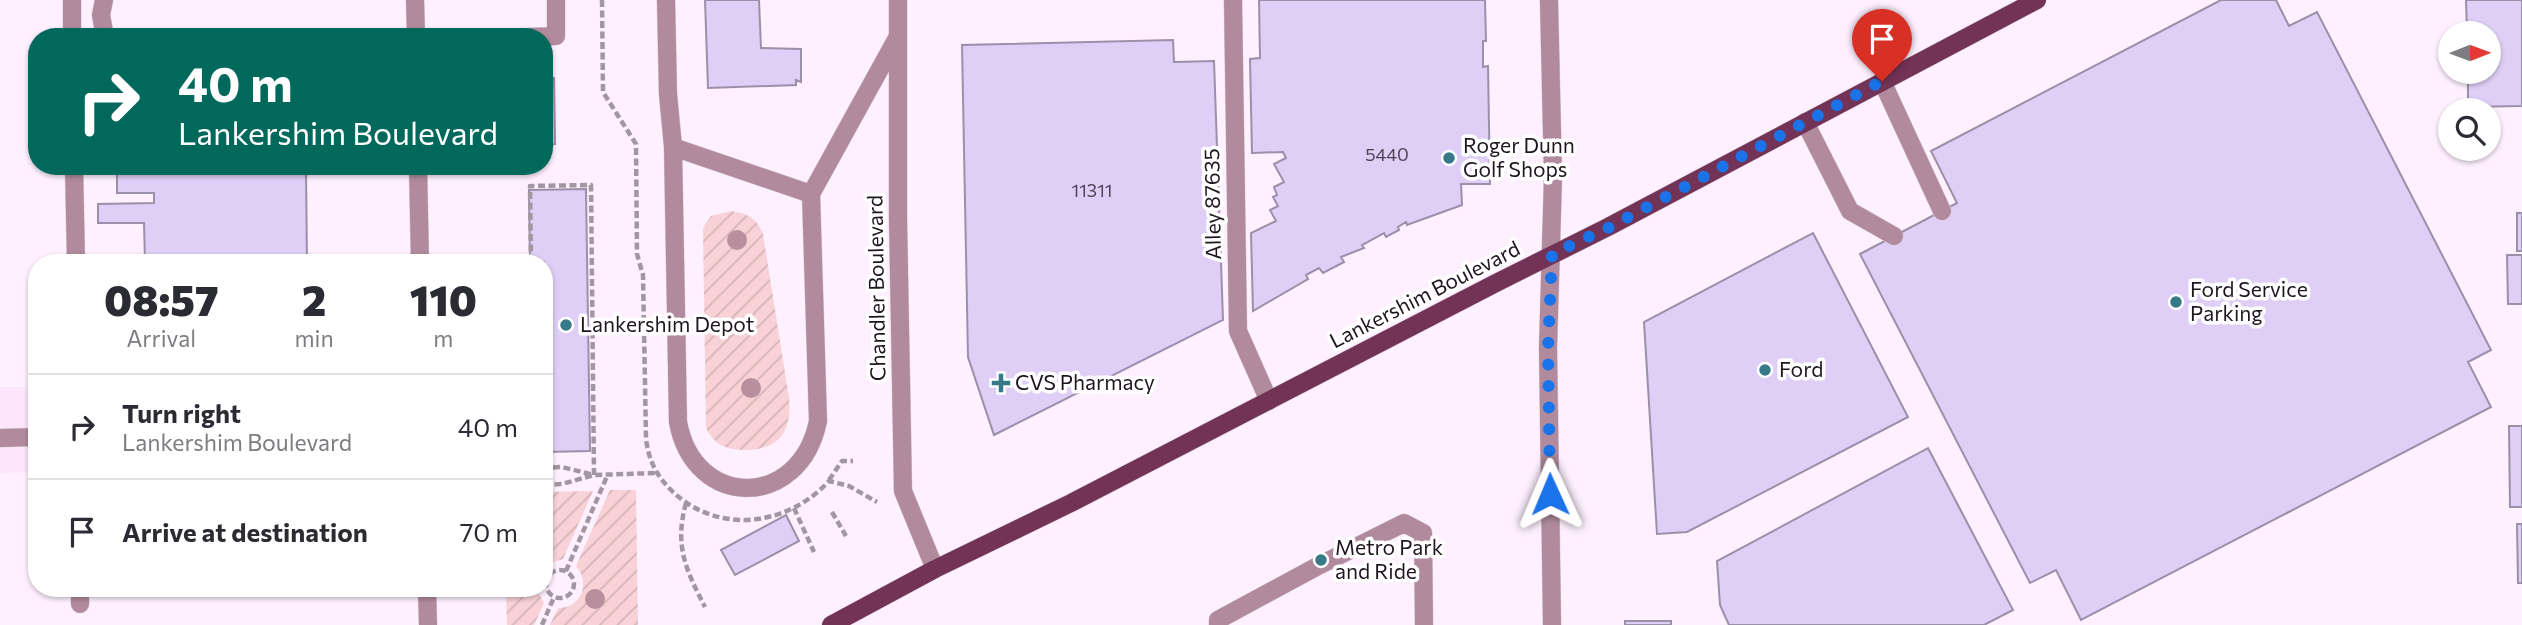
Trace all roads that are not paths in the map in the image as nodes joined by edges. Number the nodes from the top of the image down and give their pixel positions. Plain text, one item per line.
1 (72, 0) edge
2 (104, 0) edge
3 (415, 0) edge
4 (555, 0) edge
5 (666, 0) edge
6 (898, 0) edge
7 (1233, 0) edge
8 (1549, 0) edge
9 (2031, 2) edge
10 (72, 28) edge
11 (103, 28) edge
12 (416, 28) edge
13 (899, 34) junction
14 (553, 36) edge
15 (1882, 81) junction
16 (1805, 122) junction
17 (673, 147) junction
18 (74, 175) edge
19 (418, 175) edge
20 (811, 194) junction
21 (1942, 211) dead end
22 (1894, 236) dead end
23 (76, 254) edge
24 (420, 254) edge
25 (1552, 254) junction
26 (1269, 401) junction
27 (28, 437) edge
28 (0, 438) edge
29 (935, 569) junction
30 (427, 597) edge
31 (1218, 623) edge
32 (428, 625) edge
33 (831, 625) edge
34 (1424, 625) edge
35 (1552, 625) edge

1 - 10 street
2 - 11 street
3 - 12 street
4 - 14 street
5 - 17 street
6 - 13 street, Chandler Boulevard
7 - 26 street, Alley 87635
8 - 25 street
9 - 15 main road, Lankershim Boulevard
13 - 20 street
13 - 29 street, Chandler Boulevard
15 - 16 main road, Lankershim Boulevard
15 - 21 street
16 - 22 street
16 - 25 main road, Lankershim Boulevard
17 - 20 street
17 - 20 street
18 - 23 street
19 - 24 street
25 - 26 main road, Lankershim Boulevard
25 - 35 street
26 - 29 main road, Lankershim Boulevard
27 - 28 street
29 - 33 main road, Lankershim Boulevard
30 - 32 street
31 - 34 street

